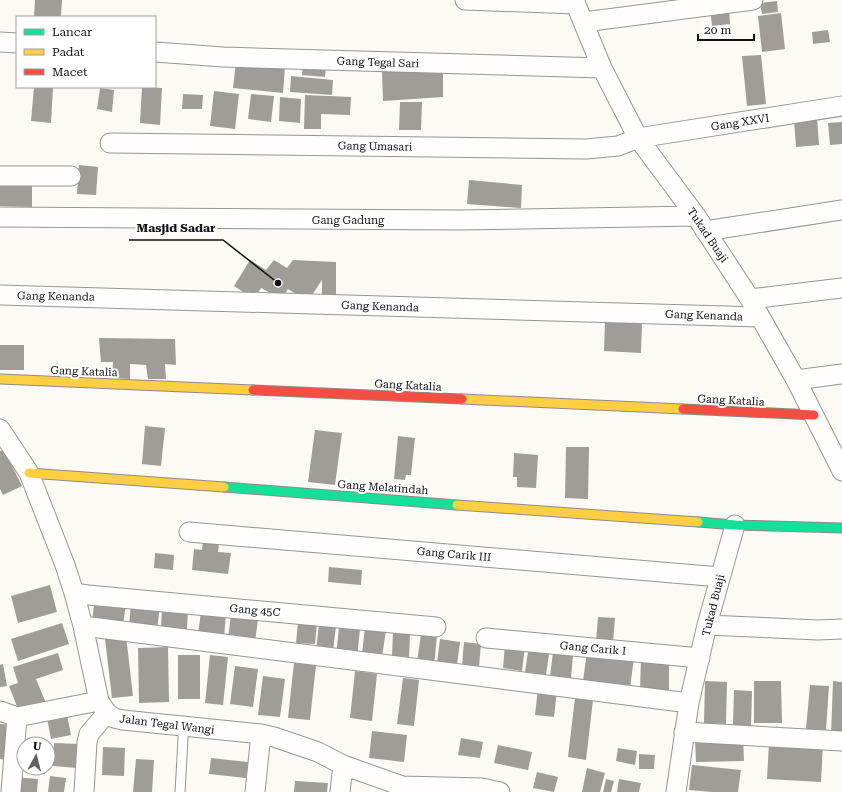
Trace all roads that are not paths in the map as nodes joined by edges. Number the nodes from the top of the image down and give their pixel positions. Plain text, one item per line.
1 (465, 0) edge
2 (753, 0) edge
3 (575, 2) edge
4 (584, 22) junction
5 (0, 42) edge
6 (16, 43) edge
7 (156, 52) edge
8 (602, 68) junction
9 (842, 106) edge
10 (638, 138) junction
11 (110, 143) dead end
12 (0, 176) edge
13 (71, 176) dead end
14 (842, 210) edge
15 (0, 217) edge
16 (701, 224) junction
17 (842, 288) edge
18 (0, 295) edge
19 (750, 299) junction
20 (760, 317) junction
21 (842, 374) edge
22 (0, 379) edge
23 (796, 380) junction
24 (814, 415) junction
25 (0, 429) edge
26 (842, 470) edge
27 (29, 473) junction
28 (735, 525) junction
29 (842, 528) edge
30 (189, 532) dead end
31 (720, 577) junction
32 (74, 593) junction
33 (707, 625) junction
34 (83, 626) junction
35 (436, 627) dead end
36 (842, 629) edge
37 (486, 638) dead end
38 (700, 658) junction
39 (690, 704) junction
40 (103, 707) junction
41 (9, 714) edge
42 (183, 726) junction
43 (684, 732) junction
44 (261, 734) junction
45 (842, 741) edge
46 (343, 765) junction
47 (402, 789) edge
48 (11, 792) edge
49 (84, 792) edge
50 (180, 792) edge
51 (255, 792) edge
52 (340, 792) edge
53 (500, 792) edge
54 (676, 792) edge

1 - 3 street
2 - 4 street
3 - 4 street, Tukad Buaji
4 - 8 street, Tukad Buaji
5 - 6 street
7 - 8 street, Gang Tegal Sari
8 - 10 street, Tukad Buaji
9 - 10 street, Gang XXVI
10 - 11 street, Gang Umasari
10 - 16 street, Tukad Buaji
12 - 13 street
14 - 16 street, Gang Gadung
15 - 16 street, Gang Gadung
16 - 19 street, Tukad Buaji
17 - 19 street
18 - 20 street, Gang Kenanda
19 - 20 street, Tukad Buaji
20 - 23 street, Tukad Buaji
21 - 23 street
22 - 24 street, Gang Katalia
23 - 24 street, Tukad Buaji
24 - 26 street, Tukad Buaji
25 - 27 street
27 - 28 street, Gang Melatindah
27 - 32 street
28 - 29 street
28 - 31 street, Tukad Buaji
30 - 31 street, Gang Carik III
31 - 33 street, Tukad Buaji
32 - 34 street
32 - 35 street, Gang 45C
33 - 36 street
33 - 38 street, Tukad Buaji
34 - 39 street
34 - 40 street
37 - 38 street, Gang Carik I
38 - 39 street, Tukad Buaji
39 - 43 street, Tukad Buaji
40 - 41 street
40 - 42 street, Jalan Tegal Wangi
40 - 49 street
41 - 48 street
42 - 44 street, Jalan Tegal Wangi
42 - 50 lane
43 - 45 street
43 - 54 street, Tukad Buaji
44 - 46 street, Jalan Tegal Wangi
44 - 51 street
46 - 47 street, Jalan Tegal Wangi
46 - 52 street
47 - 53 street, Jalan Tegal Wangi

